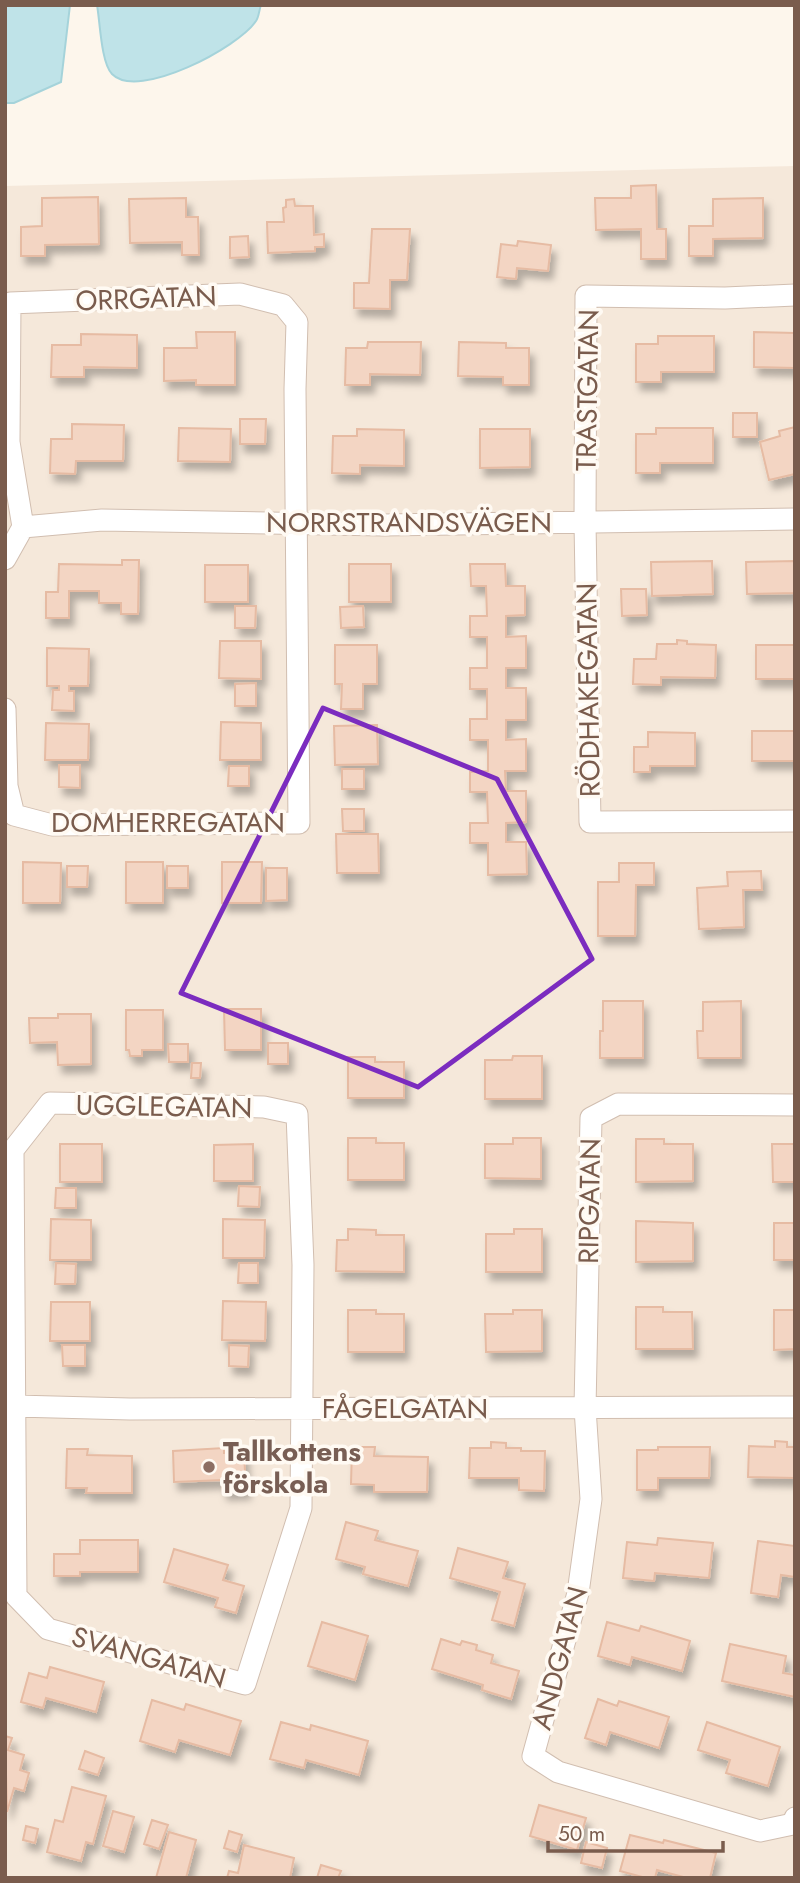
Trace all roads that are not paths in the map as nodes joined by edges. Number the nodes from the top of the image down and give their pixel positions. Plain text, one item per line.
1 (795, 295) edge
2 (795, 519) edge
3 (585, 522) junction
4 (297, 523) junction
5 (23, 527) junction
6 (5, 559) edge
7 (5, 709) edge
8 (795, 821) edge
9 (795, 1105) edge
10 (16, 1406) junction
11 (795, 1406) edge
12 (585, 1408) junction
13 (303, 1409) junction
14 (795, 1818) edge

1 - 3 street, TRASTGATAN
2 - 3 street, NORRSTRANDSVÄGEN
3 - 4 street, NORRSTRANDSVÄGEN
3 - 8 street, RÖDHAKEGATAN
4 - 5 street, NORRSTRANDSVÄGEN
4 - 5 street, ORRGATAN
4 - 7 street, DOMHERREGATAN
5 - 6 street
9 - 12 street, RIPGATAN
10 - 13 street, FÅGELGATAN
10 - 13 street, SVANGATAN
10 - 13 street, UGGLEGATAN
11 - 12 street, FÅGELGATAN
12 - 13 street, FÅGELGATAN
12 - 14 street, ANDGATAN

